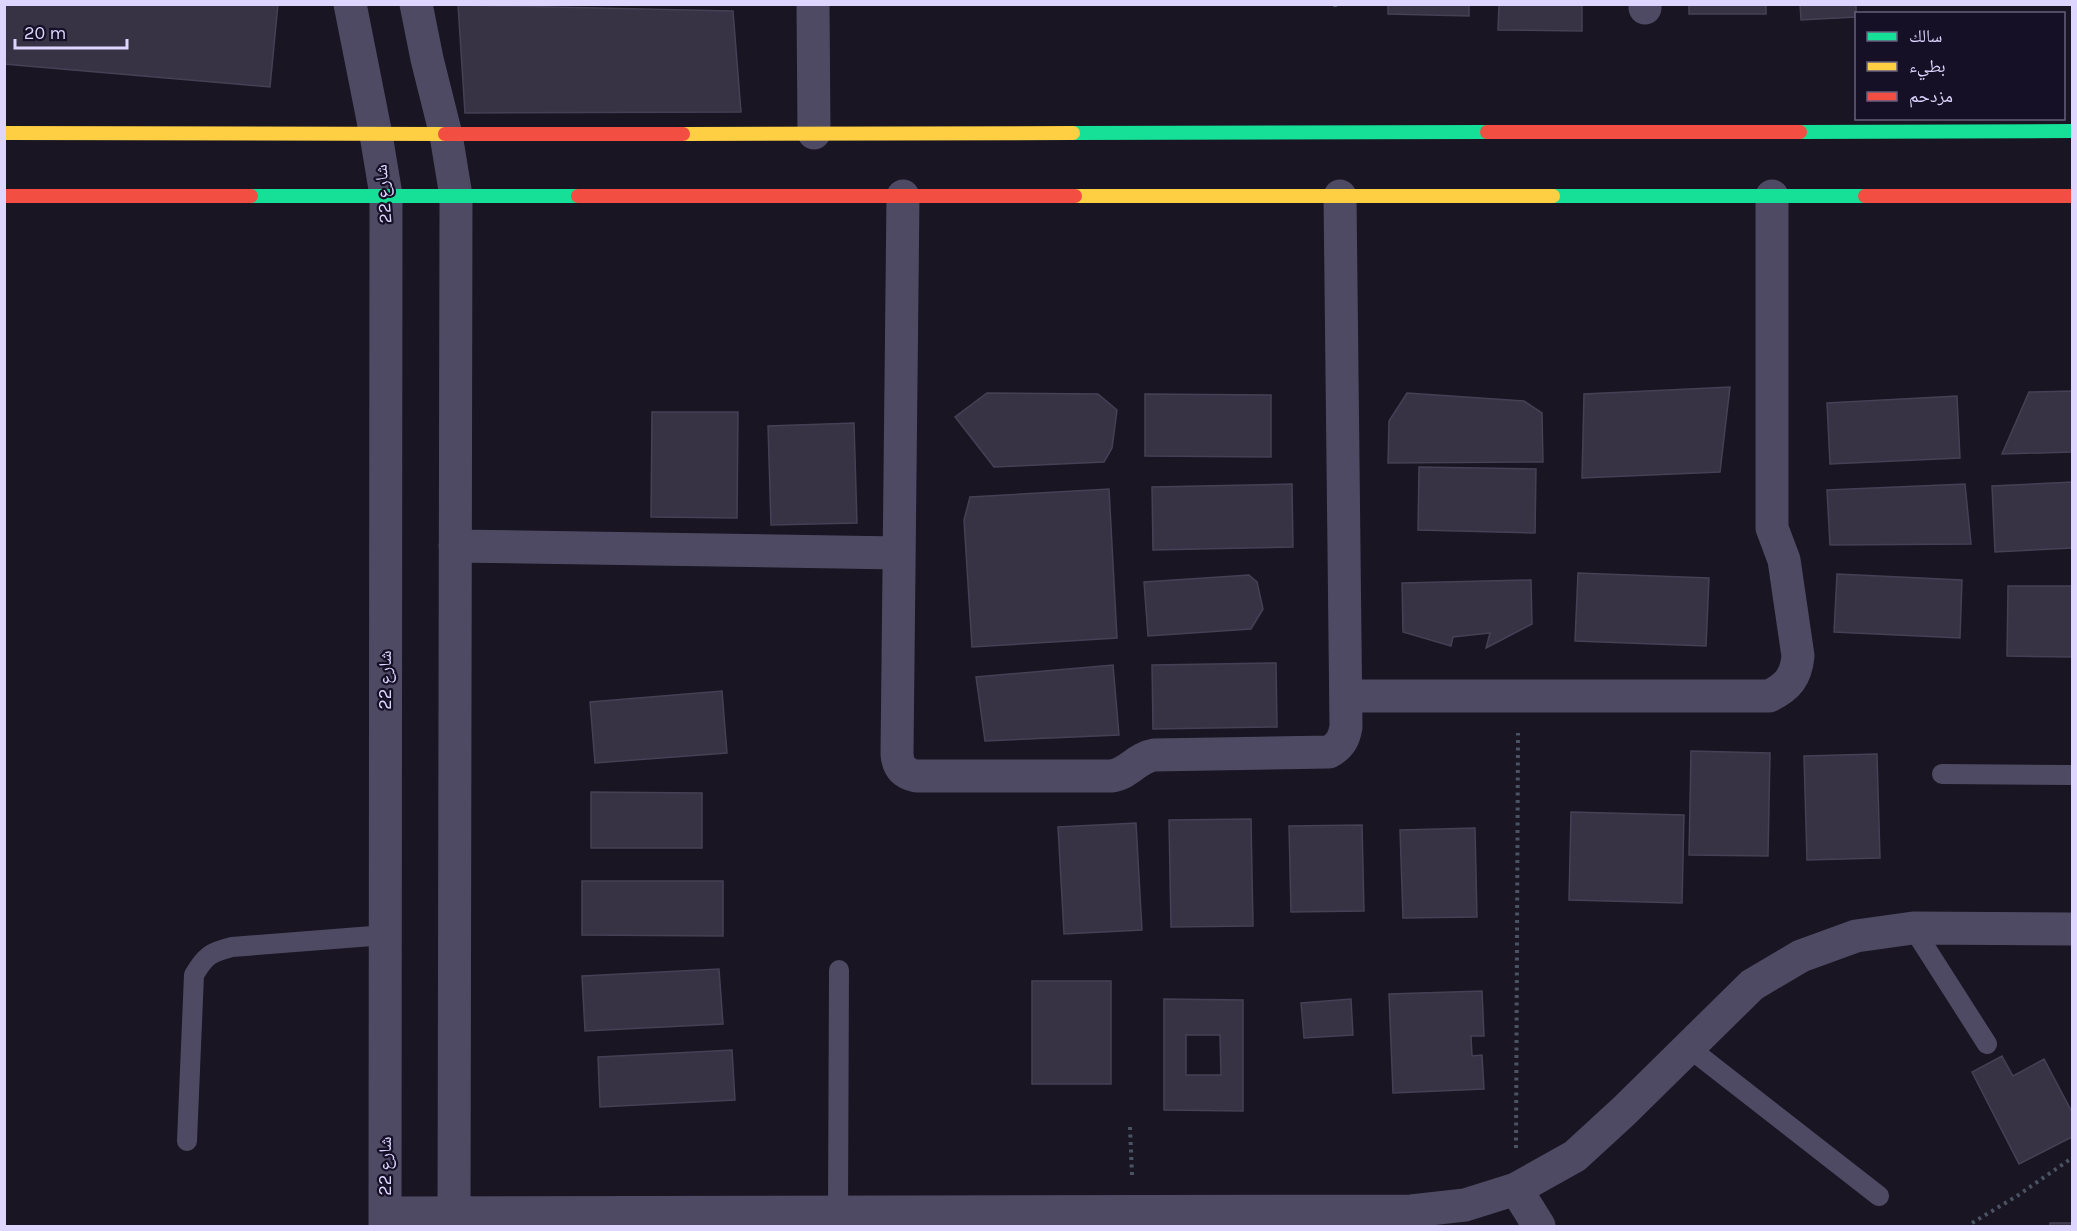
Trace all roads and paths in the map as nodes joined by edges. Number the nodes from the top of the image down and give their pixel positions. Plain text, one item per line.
1 (350, 4) edge
2 (416, 4) edge
3 (813, 4) edge
4 (1335, 4) edge
5 (1336, 10) dead end
6 (2073, 131) edge
7 (814, 132) junction
8 (4, 133) edge
9 (376, 135) junction
10 (446, 135) junction
11 (386, 195) junction
12 (4, 196) edge
13 (456, 196) junction
14 (903, 196) junction
15 (1340, 196) junction
16 (1772, 196) junction
17 (2073, 196) edge
18 (455, 546) junction
19 (899, 553) junction
20 (1346, 696) junction
21 (1518, 696) junction
22 (1941, 774) dead end
23 (2073, 775) edge
24 (1913, 928) junction
25 (2073, 929) edge
26 (385, 935) junction
27 (839, 970) dead end
28 (1987, 1044) dead end
29 (1688, 1047) junction
30 (1130, 1128) dead end
31 (187, 1141) dead end
32 (2073, 1158) edge
33 (1516, 1189) junction
34 (1879, 1196) dead end
35 (838, 1212) junction
36 (1124, 1217) edge
37 (385, 1220) edge
38 (454, 1220) edge
39 (1972, 1223) dead end
40 (1539, 1227) edge

1 - 9 street, شارع 22
2 - 10 street
3 - 7 street
4 - 5 path
6 - 7 street
7 - 10 street
8 - 9 street
9 - 10 street
9 - 11 street, شارع 22
10 - 13 street
11 - 12 street
11 - 13 street
11 - 26 street, شارع 22
13 - 14 street
13 - 18 street
14 - 15 street
14 - 19 street
15 - 16 street
15 - 20 street
16 - 17 street
16 - 21 street
18 - 19 street
18 - 38 street
19 - 20 street
20 - 21 street
21 - 33 path
22 - 23 lane
24 - 25 street
24 - 28 lane
24 - 29 street
26 - 31 lane
26 - 37 street, شارع 22
27 - 35 lane
29 - 33 street
29 - 34 lane
30 - 36 path
32 - 39 path
33 - 36 street
33 - 40 street
35 - 36 street
35 - 38 street
37 - 38 street

